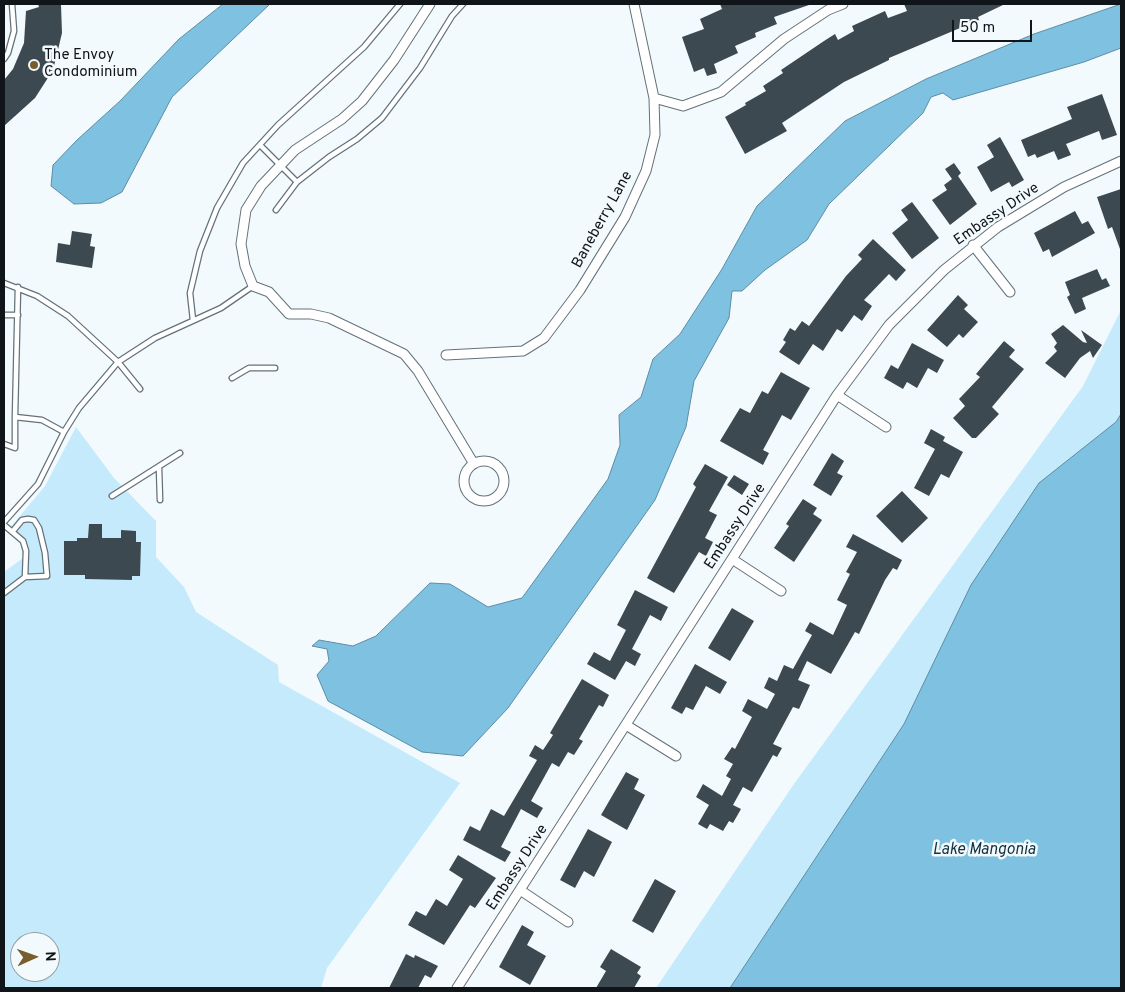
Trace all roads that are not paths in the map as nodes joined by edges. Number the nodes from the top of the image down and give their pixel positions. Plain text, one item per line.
1 (14, 4) edge
2 (400, 4) edge
3 (430, 4) edge
4 (463, 4) edge
5 (634, 4) edge
6 (843, 4) edge
7 (4, 59) edge
8 (654, 98) junction
9 (260, 145) junction
10 (1121, 161) edge
11 (280, 164) junction
12 (297, 182) junction
13 (276, 210) dead end
14 (974, 245) junction
15 (4, 283) edge
16 (253, 286) junction
17 (18, 287) junction
18 (1010, 292) dead end
19 (4, 315) edge
20 (18, 315) junction
21 (193, 320) junction
22 (446, 355) dead end
23 (118, 362) junction
24 (275, 368) dead end
25 (232, 378) dead end
26 (140, 389) dead end
27 (837, 395) junction
28 (15, 416) junction
29 (886, 427) dead end
30 (64, 432) junction
31 (4, 444) edge
32 (180, 453) dead end
33 (474, 464) junction
34 (159, 468) junction
35 (112, 496) dead end
36 (160, 500) dead end
37 (4, 524) edge
38 (13, 531) junction
39 (732, 559) junction
40 (25, 578) junction
41 (781, 591) dead end
42 (4, 593) edge
43 (626, 725) junction
44 (676, 756) dead end
45 (520, 890) junction
46 (568, 922) dead end
47 (457, 988) edge

1 - 7 lane
2 - 9 lane
3 - 11 street
4 - 12 lane
5 - 8 street, Baneberry Lane
6 - 8 street
8 - 22 street, Baneberry Lane
9 - 11 lane
9 - 21 lane
10 - 14 street, Embassy Drive
11 - 12 lane
11 - 16 street
12 - 13 lane
14 - 18 street
14 - 27 street, Embassy Drive
15 - 17 lane
16 - 21 lane
16 - 33 street
17 - 20 lane
17 - 23 lane
19 - 20 lane
20 - 28 lane
21 - 23 lane
23 - 26 lane
23 - 30 lane
24 - 25 lane
27 - 29 street
27 - 39 street, Embassy Drive
28 - 30 lane
28 - 31 lane
30 - 37 lane
32 - 34 lane
33 - 33 street
34 - 35 lane
34 - 36 lane
37 - 38 lane
38 - 40 lane
38 - 40 lane
39 - 41 street
39 - 43 street, Embassy Drive
40 - 42 lane
43 - 44 street
43 - 45 street, Embassy Drive
45 - 46 street
45 - 47 street, Embassy Drive

